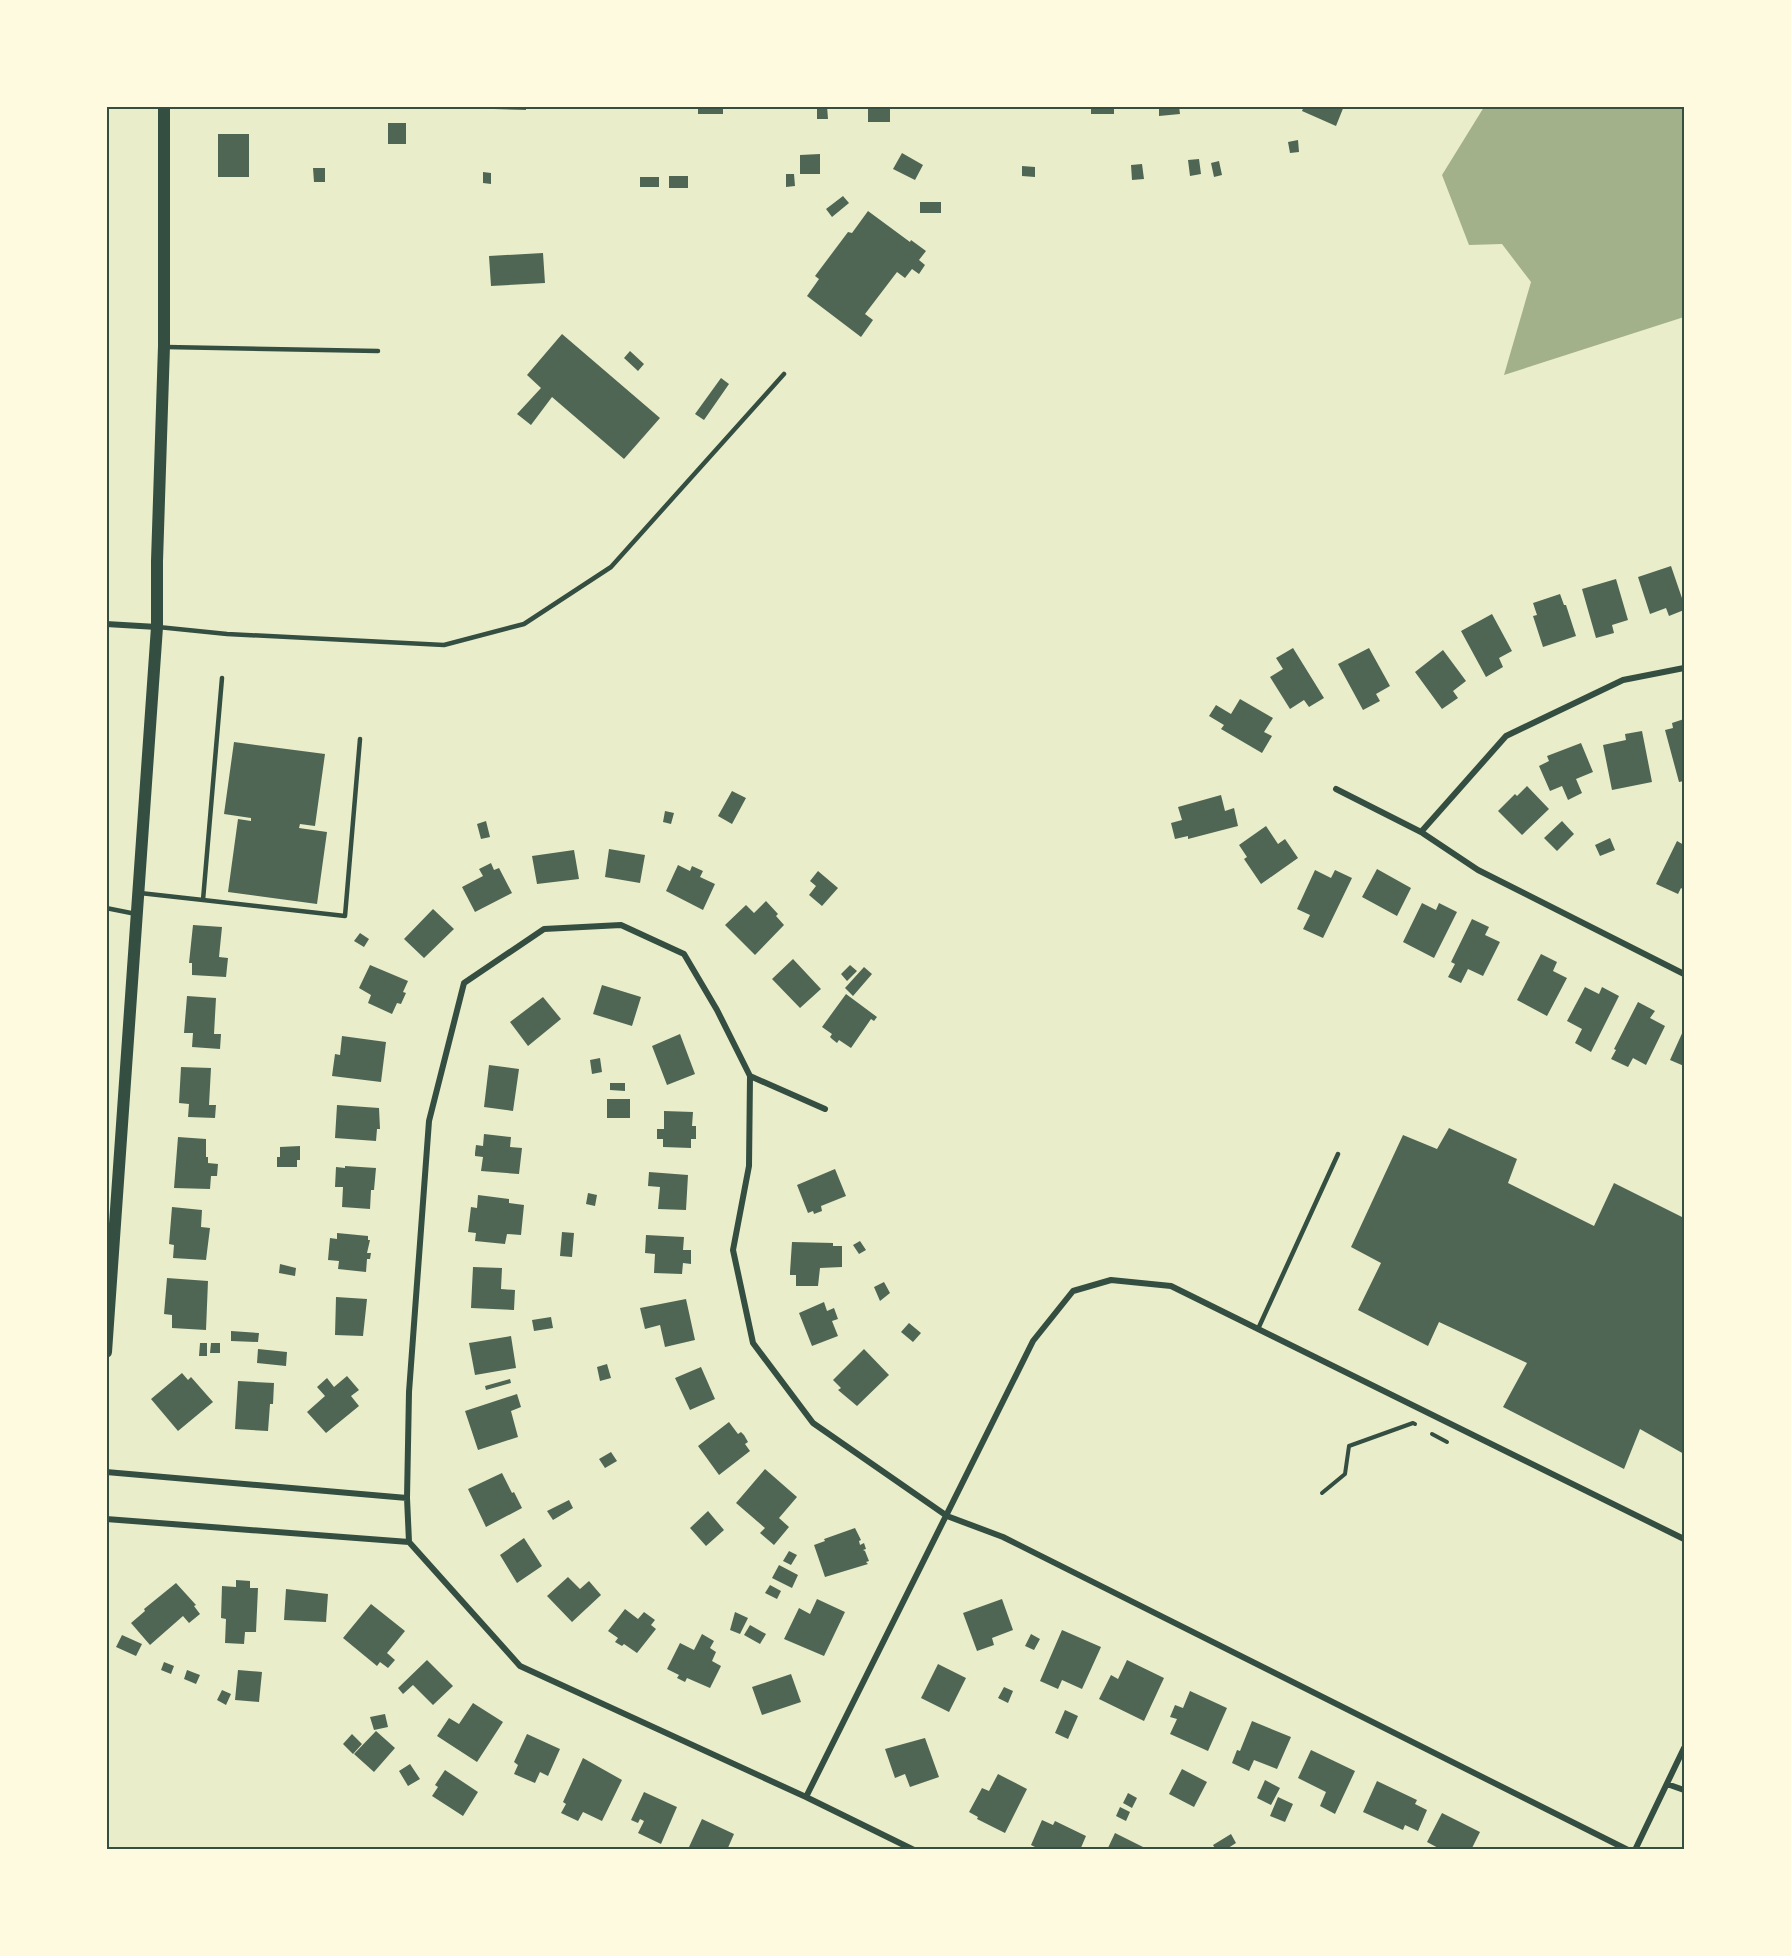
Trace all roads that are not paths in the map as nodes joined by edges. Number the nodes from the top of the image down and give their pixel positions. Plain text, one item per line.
1 (164, 106) edge
2 (164, 346) junction
3 (378, 351) dead end
4 (783, 374) dead end
5 (106, 624) edge
6 (157, 627) junction
7 (1684, 668) edge
8 (222, 678) dead end
9 (360, 739) dead end
10 (1336, 789) dead end
11 (1421, 832) junction
12 (138, 892) junction
13 (203, 900) junction
14 (106, 908) edge
15 (136, 914) junction
16 (1684, 974) edge
17 (750, 1076) junction
18 (825, 1109) dead end
19 (1338, 1154) dead end
20 (110, 1251) edge
21 (1258, 1329) junction
22 (106, 1352) edge
23 (106, 1472) edge
24 (407, 1498) junction
25 (947, 1516) junction
26 (106, 1519) edge
27 (1684, 1539) edge
28 (409, 1542) junction
29 (1684, 1748) edge
30 (1667, 1784) junction
31 (1684, 1790) edge
32 (806, 1797) junction
33 (914, 1850) edge
34 (1628, 1850) edge
35 (1635, 1850) edge

1 - 2 main road
2 - 3 lane
2 - 6 main road
4 - 6 lane
5 - 6 street
6 - 12 main road
7 - 11 street
8 - 13 lane
9 - 13 lane
10 - 11 street
11 - 16 street
12 - 13 lane
12 - 15 main road
14 - 15 lane
15 - 20 main road
17 - 18 street
17 - 24 street
17 - 25 street
19 - 21 lane
20 - 22 main road
21 - 25 street
21 - 27 street
23 - 24 street
24 - 28 street
25 - 32 street
25 - 34 street
26 - 28 street
28 - 32 street
29 - 30 street
30 - 31 street
30 - 35 street
32 - 33 street

